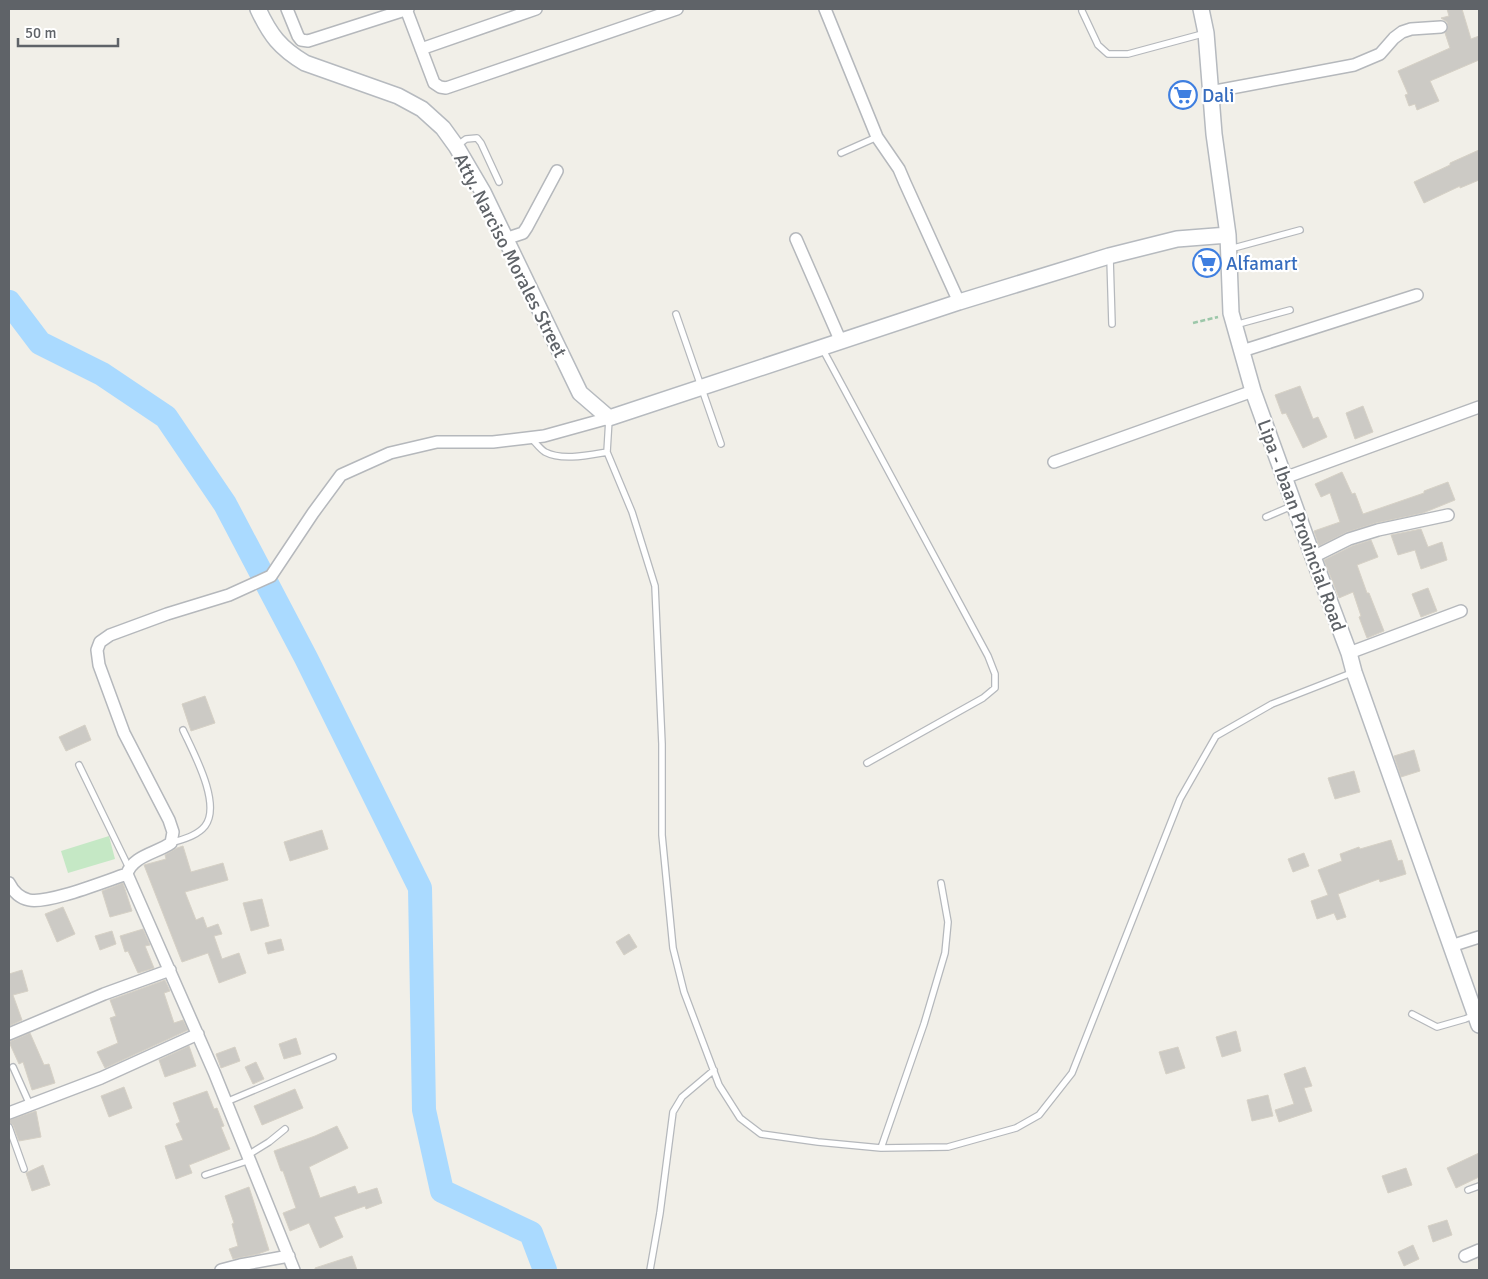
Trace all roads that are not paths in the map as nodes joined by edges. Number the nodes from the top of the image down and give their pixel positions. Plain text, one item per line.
1 (258, 9) edge
2 (287, 9) edge
3 (407, 9) edge
4 (536, 9) edge
5 (678, 9) edge
6 (825, 9) edge
7 (1201, 9) edge
8 (1082, 11) dead end
9 (1440, 27) dead end
10 (1206, 33) junction
11 (421, 49) junction
12 (1210, 92) junction
13 (877, 137) junction
14 (456, 146) junction
15 (841, 153) dead end
16 (557, 171) dead end
17 (499, 182) dead end
18 (1300, 230) dead end
19 (1228, 234) junction
20 (505, 239) junction
21 (796, 239) dead end
22 (1228, 250) junction
23 (1110, 256) junction
24 (1417, 295) dead end
25 (958, 302) junction
26 (1290, 310) dead end
27 (676, 314) dead end
28 (1233, 319) junction
29 (1112, 324) dead end
30 (841, 342) junction
31 (822, 348) junction
32 (1242, 350) junction
33 (701, 388) junction
34 (1253, 391) junction
35 (1479, 407) edge
36 (609, 418) junction
37 (531, 438) junction
38 (721, 444) dead end
39 (607, 452) junction
40 (1054, 462) dead end
41 (1284, 478) junction
42 (1294, 505) junction
43 (1448, 515) dead end
44 (1266, 516) dead end
45 (1313, 558) junction
46 (1461, 611) dead end
47 (1349, 653) junction
48 (1354, 672) junction
49 (183, 730) dead end
50 (867, 763) dead end
51 (79, 765) dead end
52 (171, 843) junction
53 (128, 871) junction
54 (941, 883) dead end
55 (10, 889) edge
56 (1479, 937) edge
57 (1451, 946) junction
58 (170, 970) junction
59 (1412, 1014) dead end
60 (1478, 1018) edge
61 (9, 1034) edge
62 (198, 1034) junction
63 (333, 1057) dead end
64 (13, 1066) dead end
65 (714, 1070) junction
66 (226, 1102) junction
67 (30, 1105) junction
68 (9, 1112) edge
69 (9, 1126) edge
70 (285, 1129) dead end
71 (881, 1148) junction
72 (249, 1158) junction
73 (24, 1169) dead end
74 (205, 1175) dead end
75 (1479, 1186) edge
76 (1468, 1190) dead end
77 (1479, 1250) edge
78 (289, 1256) junction
79 (1465, 1256) dead end
80 (220, 1270) edge
81 (294, 1270) edge
82 (650, 1270) edge

1 - 14 street, Atty. Narciso Morales Street
2 - 3 street
3 - 11 street
4 - 11 street
5 - 11 street
6 - 13 street
7 - 10 street, Lipa - Ibaan Provincial Road
8 - 10 lane
9 - 12 street
10 - 12 street, Lipa - Ibaan Provincial Road
12 - 19 street, Lipa - Ibaan Provincial Road
13 - 15 lane
13 - 25 street
14 - 17 lane
14 - 20 street, Atty. Narciso Morales Street
16 - 20 street
18 - 22 lane
19 - 22 street, Lipa - Ibaan Provincial Road
19 - 23 street
20 - 36 street, Atty. Narciso Morales Street
21 - 30 street
22 - 28 street, Lipa - Ibaan Provincial Road
23 - 25 street
23 - 29 lane
24 - 32 street
25 - 30 street
26 - 28 lane
27 - 33 lane
28 - 32 street, Lipa - Ibaan Provincial Road
30 - 31 street
31 - 33 street
31 - 50 lane
32 - 34 street, Lipa - Ibaan Provincial Road
33 - 36 street
33 - 38 lane
34 - 40 street
34 - 41 street, Lipa - Ibaan Provincial Road
35 - 41 street
36 - 37 street
36 - 39 lane
37 - 39 lane
37 - 52 street
39 - 65 lane
41 - 42 street, Lipa - Ibaan Provincial Road
42 - 44 lane
42 - 45 street, Lipa - Ibaan Provincial Road
43 - 45 street
45 - 47 street, Lipa - Ibaan Provincial Road
46 - 47 street
47 - 48 street, Lipa - Ibaan Provincial Road
48 - 57 street, Lipa - Ibaan Provincial Road
48 - 71 lane
49 - 52 lane
51 - 53 lane
52 - 53 street
53 - 55 street
53 - 58 street
54 - 71 lane
56 - 57 street
57 - 60 street, Lipa - Ibaan Provincial Road
58 - 61 street
58 - 62 street
59 - 60 lane
62 - 66 street
62 - 67 street
63 - 66 lane
64 - 67 lane
65 - 71 lane
65 - 82 lane
66 - 72 street
67 - 68 street
69 - 73 lane
70 - 72 lane
72 - 74 lane
72 - 78 street
75 - 76 lane
77 - 79 street
78 - 80 street
78 - 81 street

